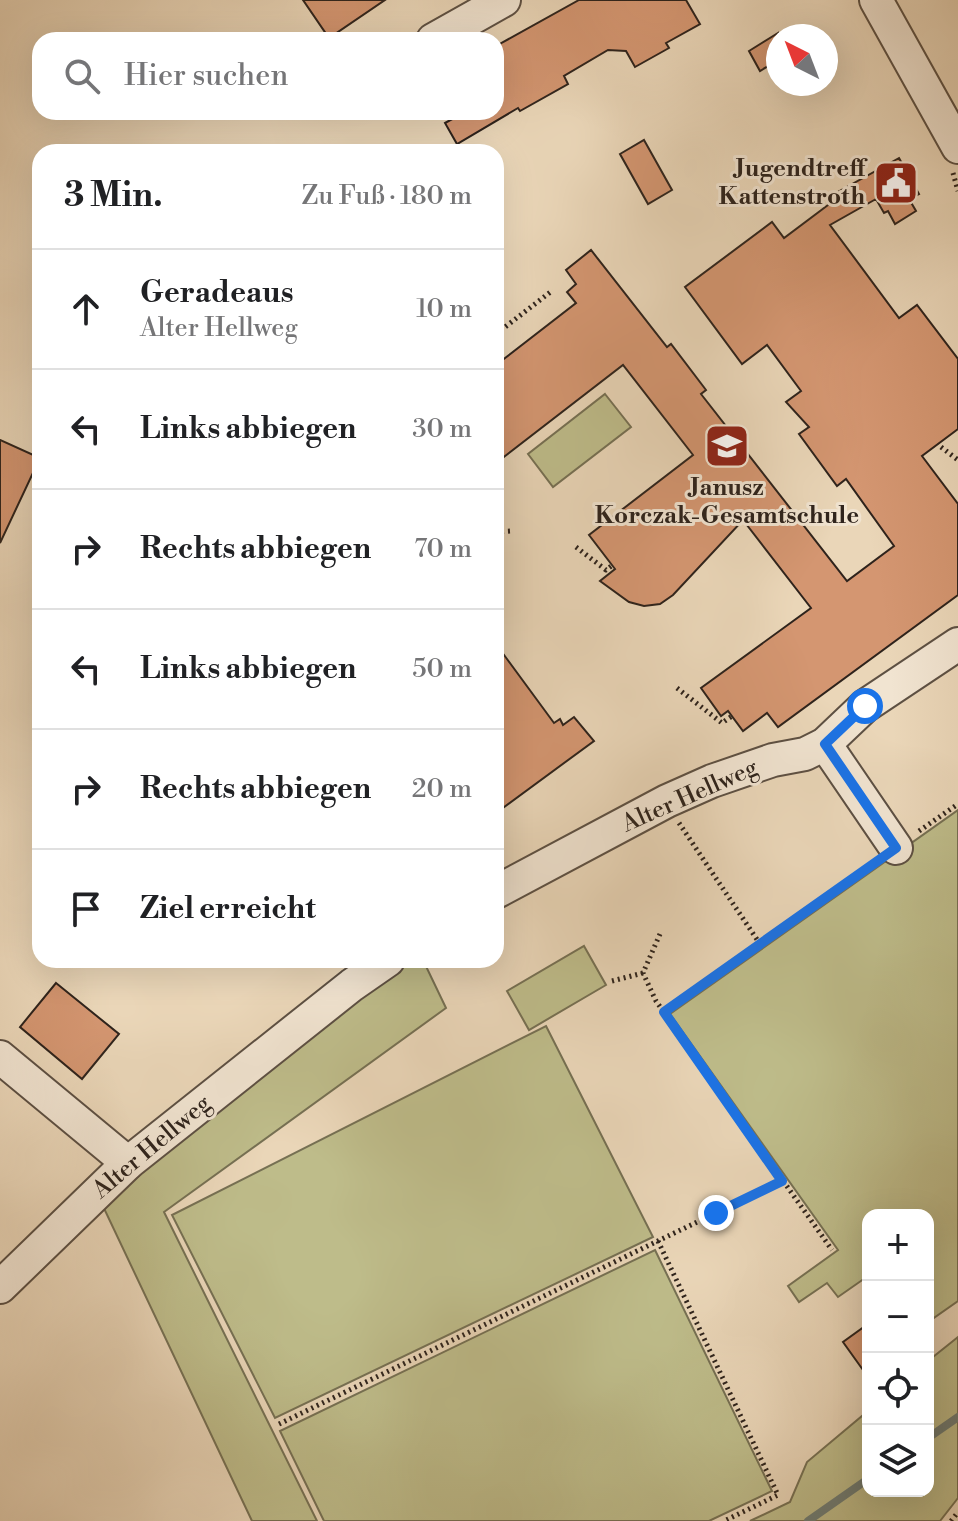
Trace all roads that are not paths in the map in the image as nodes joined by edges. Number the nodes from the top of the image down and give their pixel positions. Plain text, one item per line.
1 (504, 0) edge
2 (891, 5) edge
3 (447, 32) edge
4 (958, 147) edge
5 (958, 644) edge
6 (825, 744) junction
7 (896, 848) road end
8 (504, 888) edge
9 (376, 968) edge
10 (0, 1057) edge
11 (128, 1163) junction
12 (0, 1287) edge

1 - 3 street
2 - 4 street
5 - 6 street, Alter Hellweg
6 - 7 street
6 - 8 street, Alter Hellweg
9 - 11 street, Alter Hellweg
10 - 11 street
11 - 12 street, Alter Hellweg

